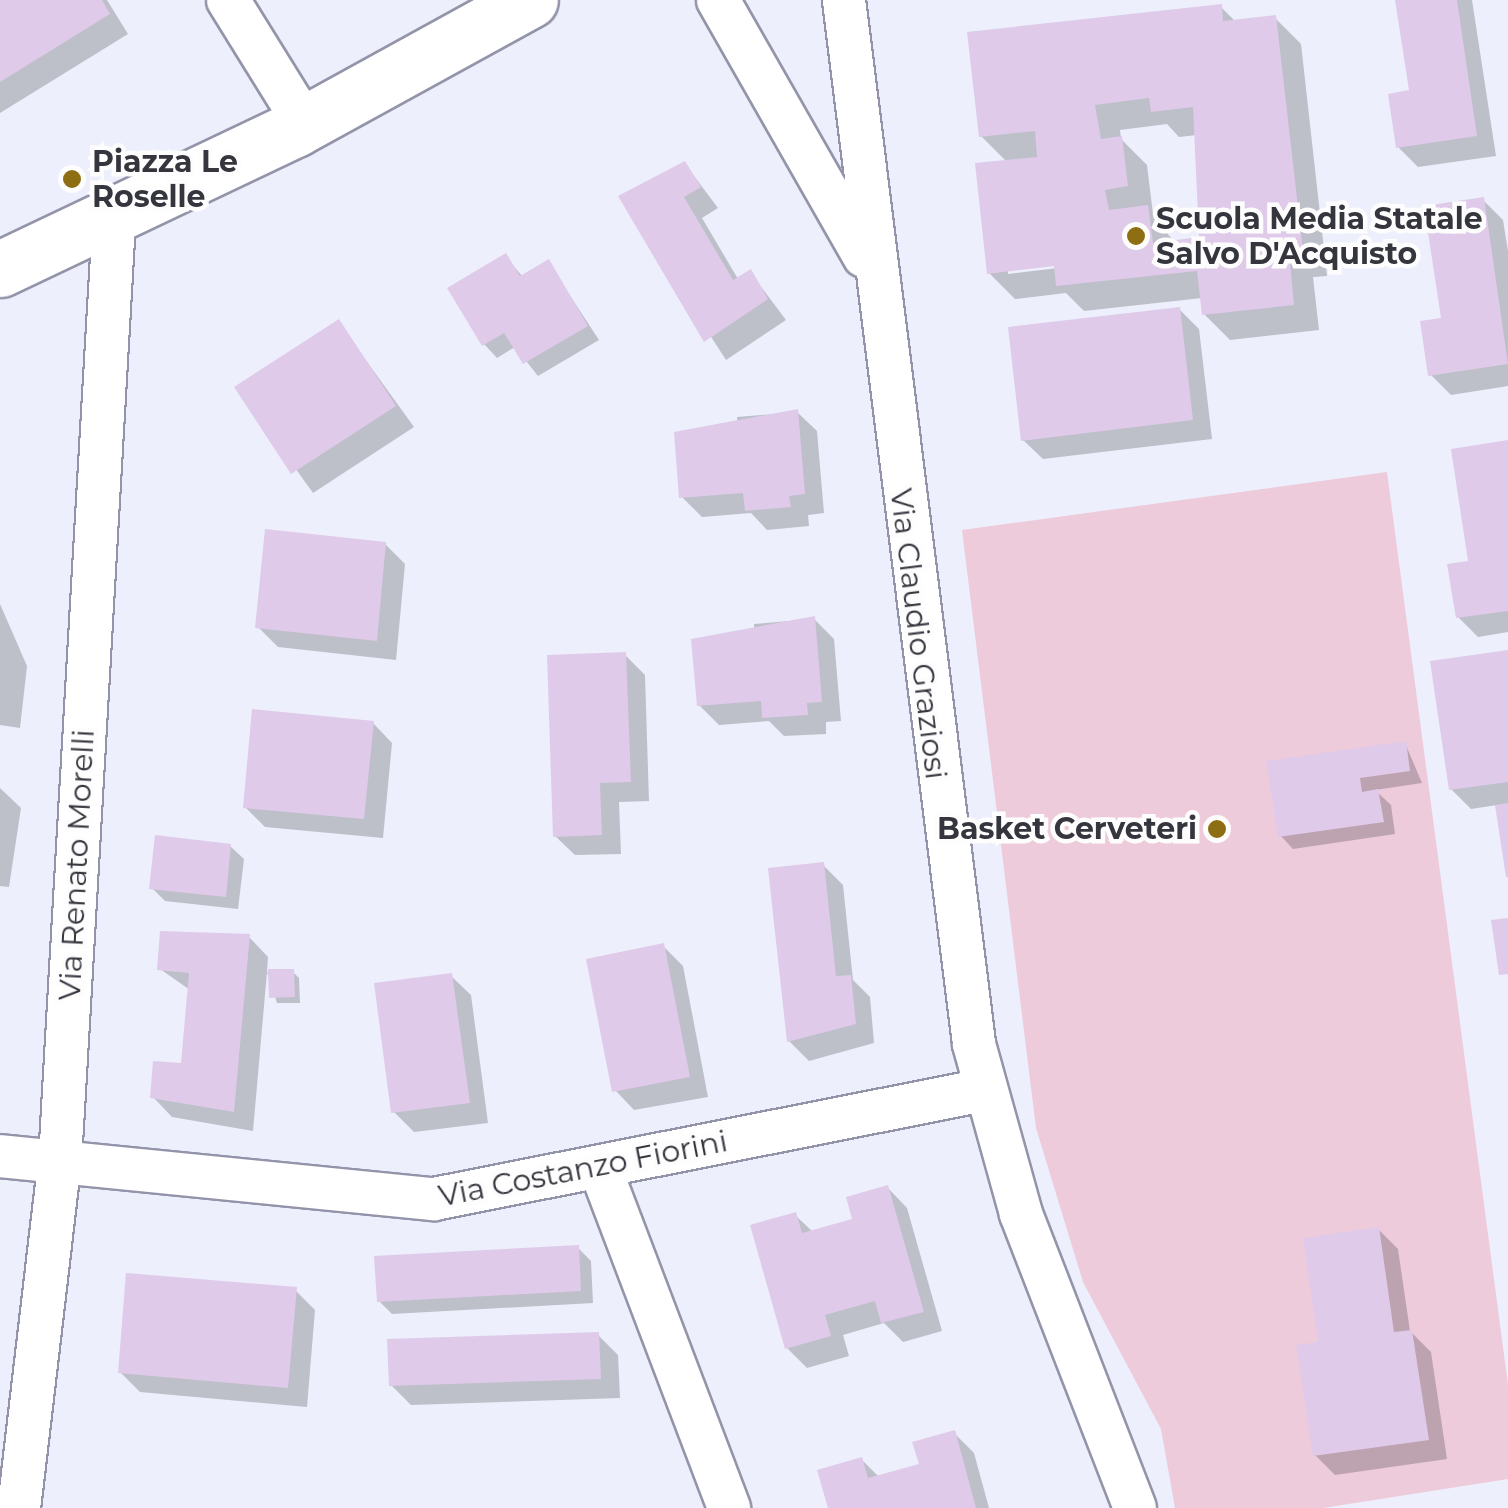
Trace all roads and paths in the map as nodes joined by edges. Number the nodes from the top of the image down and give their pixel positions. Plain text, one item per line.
1 (228, 0) edge
2 (530, 0) edge
3 (718, 0) edge
4 (844, 0) edge
5 (305, 124) junction
6 (114, 221) junction
7 (0, 269) edge
8 (872, 270) junction
9 (984, 1090) junction
10 (0, 1156) edge
11 (60, 1161) junction
12 (600, 1168) junction
13 (19, 1508) edge
14 (729, 1508) edge
15 (1135, 1508) edge

1 - 5 street
2 - 5 street
3 - 8 street
4 - 8 street, Via Claudio Graziosi
5 - 6 street
6 - 7 street
6 - 11 street, Via Renato Morelli
8 - 9 street, Via Claudio Graziosi
9 - 12 street, Via Costanzo Fiorini
9 - 15 street, Via Claudio Graziosi
10 - 11 street, Via Costanzo Fiorini
11 - 12 street, Via Costanzo Fiorini
11 - 13 street, Via Renato Morelli
12 - 14 street

